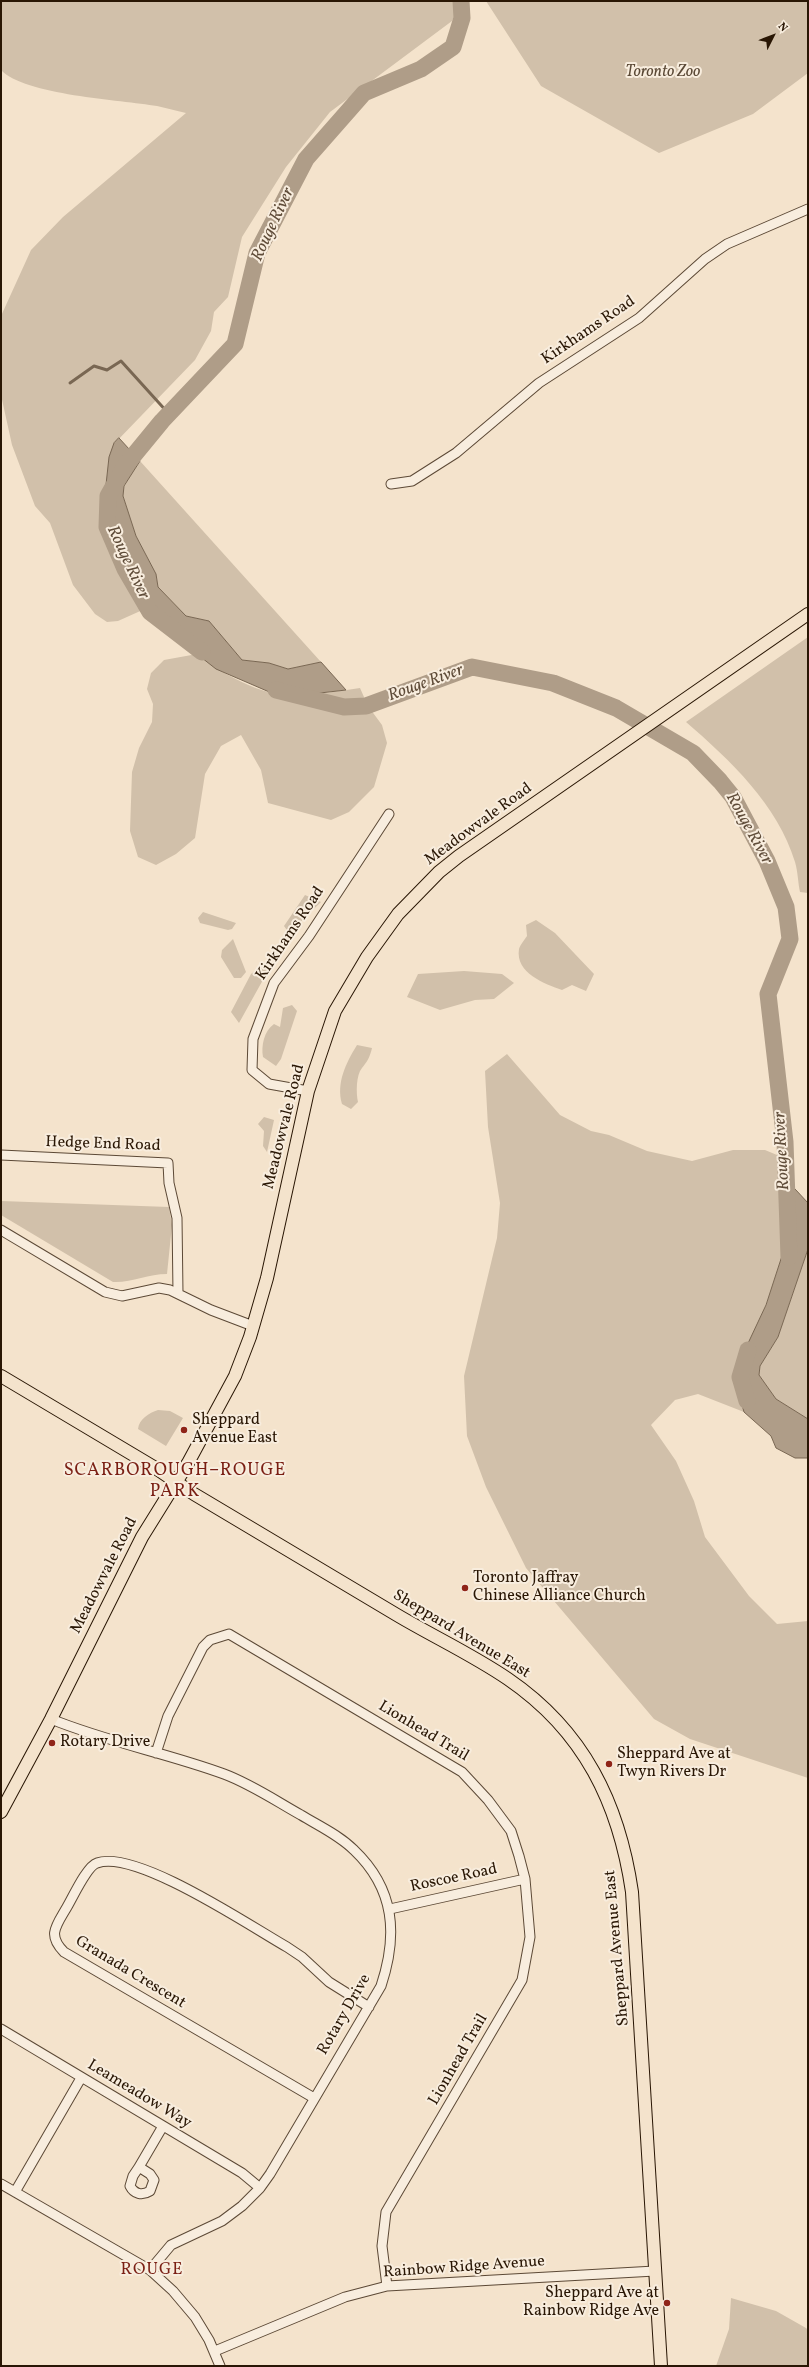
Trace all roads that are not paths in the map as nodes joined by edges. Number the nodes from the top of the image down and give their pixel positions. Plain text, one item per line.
1 (808, 209) edge
2 (392, 484) dead end
3 (808, 614) edge
4 (808, 620) edge
5 (792, 626) junction
6 (389, 814) dead end
7 (308, 1092) junction
8 (1, 1155) edge
9 (1, 1230) edge
10 (178, 1293) junction
11 (253, 1326) junction
12 (1, 1376) edge
13 (175, 1482) junction
14 (51, 1719) junction
15 (156, 1753) junction
16 (1, 1812) edge
17 (525, 1879) junction
18 (390, 1909) junction
19 (369, 2007) junction
20 (1, 2029) edge
21 (81, 2078) junction
22 (314, 2098) junction
23 (163, 2126) junction
24 (139, 2167) dead end
25 (1, 2184) edge
26 (260, 2188) junction
27 (15, 2192) junction
28 (150, 2270) junction
29 (655, 2271) junction
30 (387, 2286) junction
31 (215, 2352) junction
32 (220, 2366) edge
33 (661, 2366) edge

1 - 2 street, Kirkhams Road
3 - 5 main road, Meadowvale Road
4 - 5 main road
5 - 7 main road, Meadowvale Road
6 - 7 street, Kirkhams Road
7 - 11 main road, Meadowvale Road
8 - 10 street, Hedge End Road
9 - 10 street
10 - 11 street
11 - 13 main road, Meadowvale Road
12 - 13 main road, Sheppard Avenue East
13 - 14 main road, Meadowvale Road
13 - 29 main road, Sheppard Avenue East
14 - 15 street, Rotary Drive
14 - 16 main road, Meadowvale Road
15 - 17 street, Lionhead Trail
15 - 18 street, Rotary Drive
17 - 18 street, Roscoe Road
17 - 30 street, Lionhead Trail
18 - 19 street, Rotary Drive
19 - 22 street, Rotary Drive
19 - 22 street, Granada Crescent
20 - 21 street, Leameadow Way
21 - 23 street, Leameadow Way
21 - 27 street
22 - 26 street, Rotary Drive
23 - 24 street
23 - 26 street, Leameadow Way
25 - 27 street
26 - 28 street, Rotary Drive
27 - 28 street
28 - 31 street
29 - 30 street, Rainbow Ridge Avenue
29 - 33 main road, Sheppard Avenue East
30 - 31 street, Rainbow Ridge Avenue
31 - 32 street

